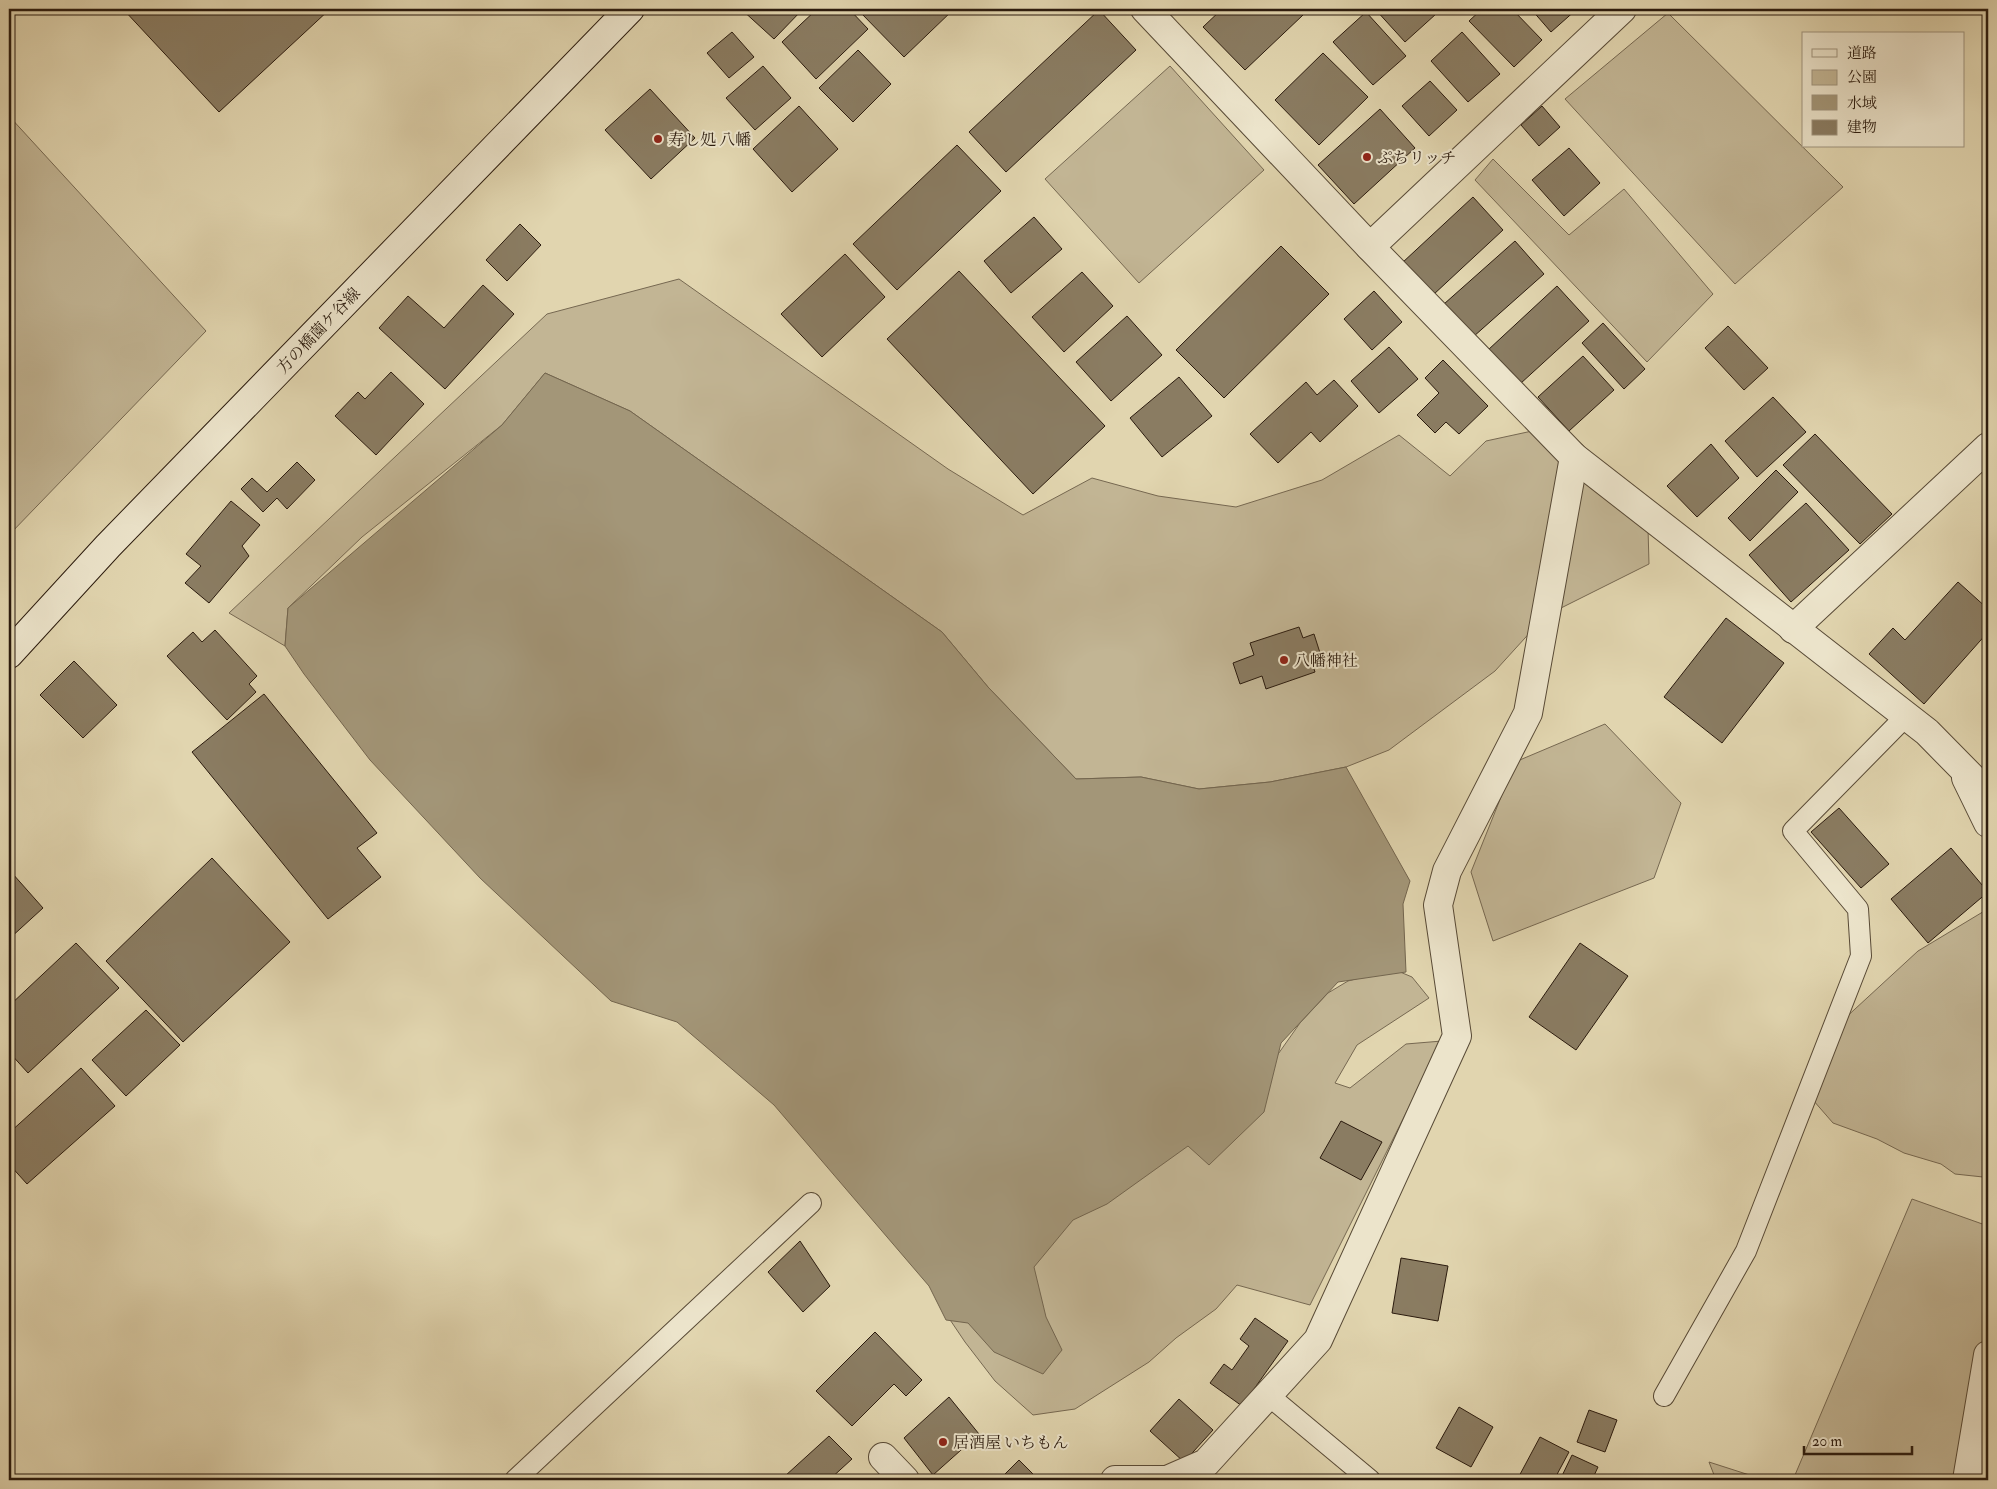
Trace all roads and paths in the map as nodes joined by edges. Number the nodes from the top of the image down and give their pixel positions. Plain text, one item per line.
1 (630, 9) edge
2 (1146, 9) edge
3 (1622, 9) edge
4 (1370, 247) junction
5 (1988, 447) edge
6 (1574, 457) junction
7 (1793, 629) junction
8 (9, 654) edge
9 (1906, 716) junction
10 (1958, 764) junction
11 (1988, 794) edge
12 (1988, 823) edge
13 (811, 1203) dead end
14 (1988, 1355) edge
15 (1268, 1395) junction
16 (1664, 1396) dead end
17 (883, 1457) dead end
18 (515, 1480) edge
19 (905, 1480) edge
20 (1116, 1480) edge
21 (1167, 1480) edge
22 (1370, 1480) edge
23 (1967, 1480) edge

1 - 8 street, 方の橋薗ケ谷線
2 - 4 street
3 - 4 street
4 - 6 street
5 - 7 street
6 - 7 street
6 - 15 street
7 - 9 street
9 - 10 street
9 - 16 lane
10 - 11 street
10 - 12 street
13 - 18 lane
14 - 23 street
15 - 21 street
15 - 22 lane
17 - 19 street
20 - 21 street

